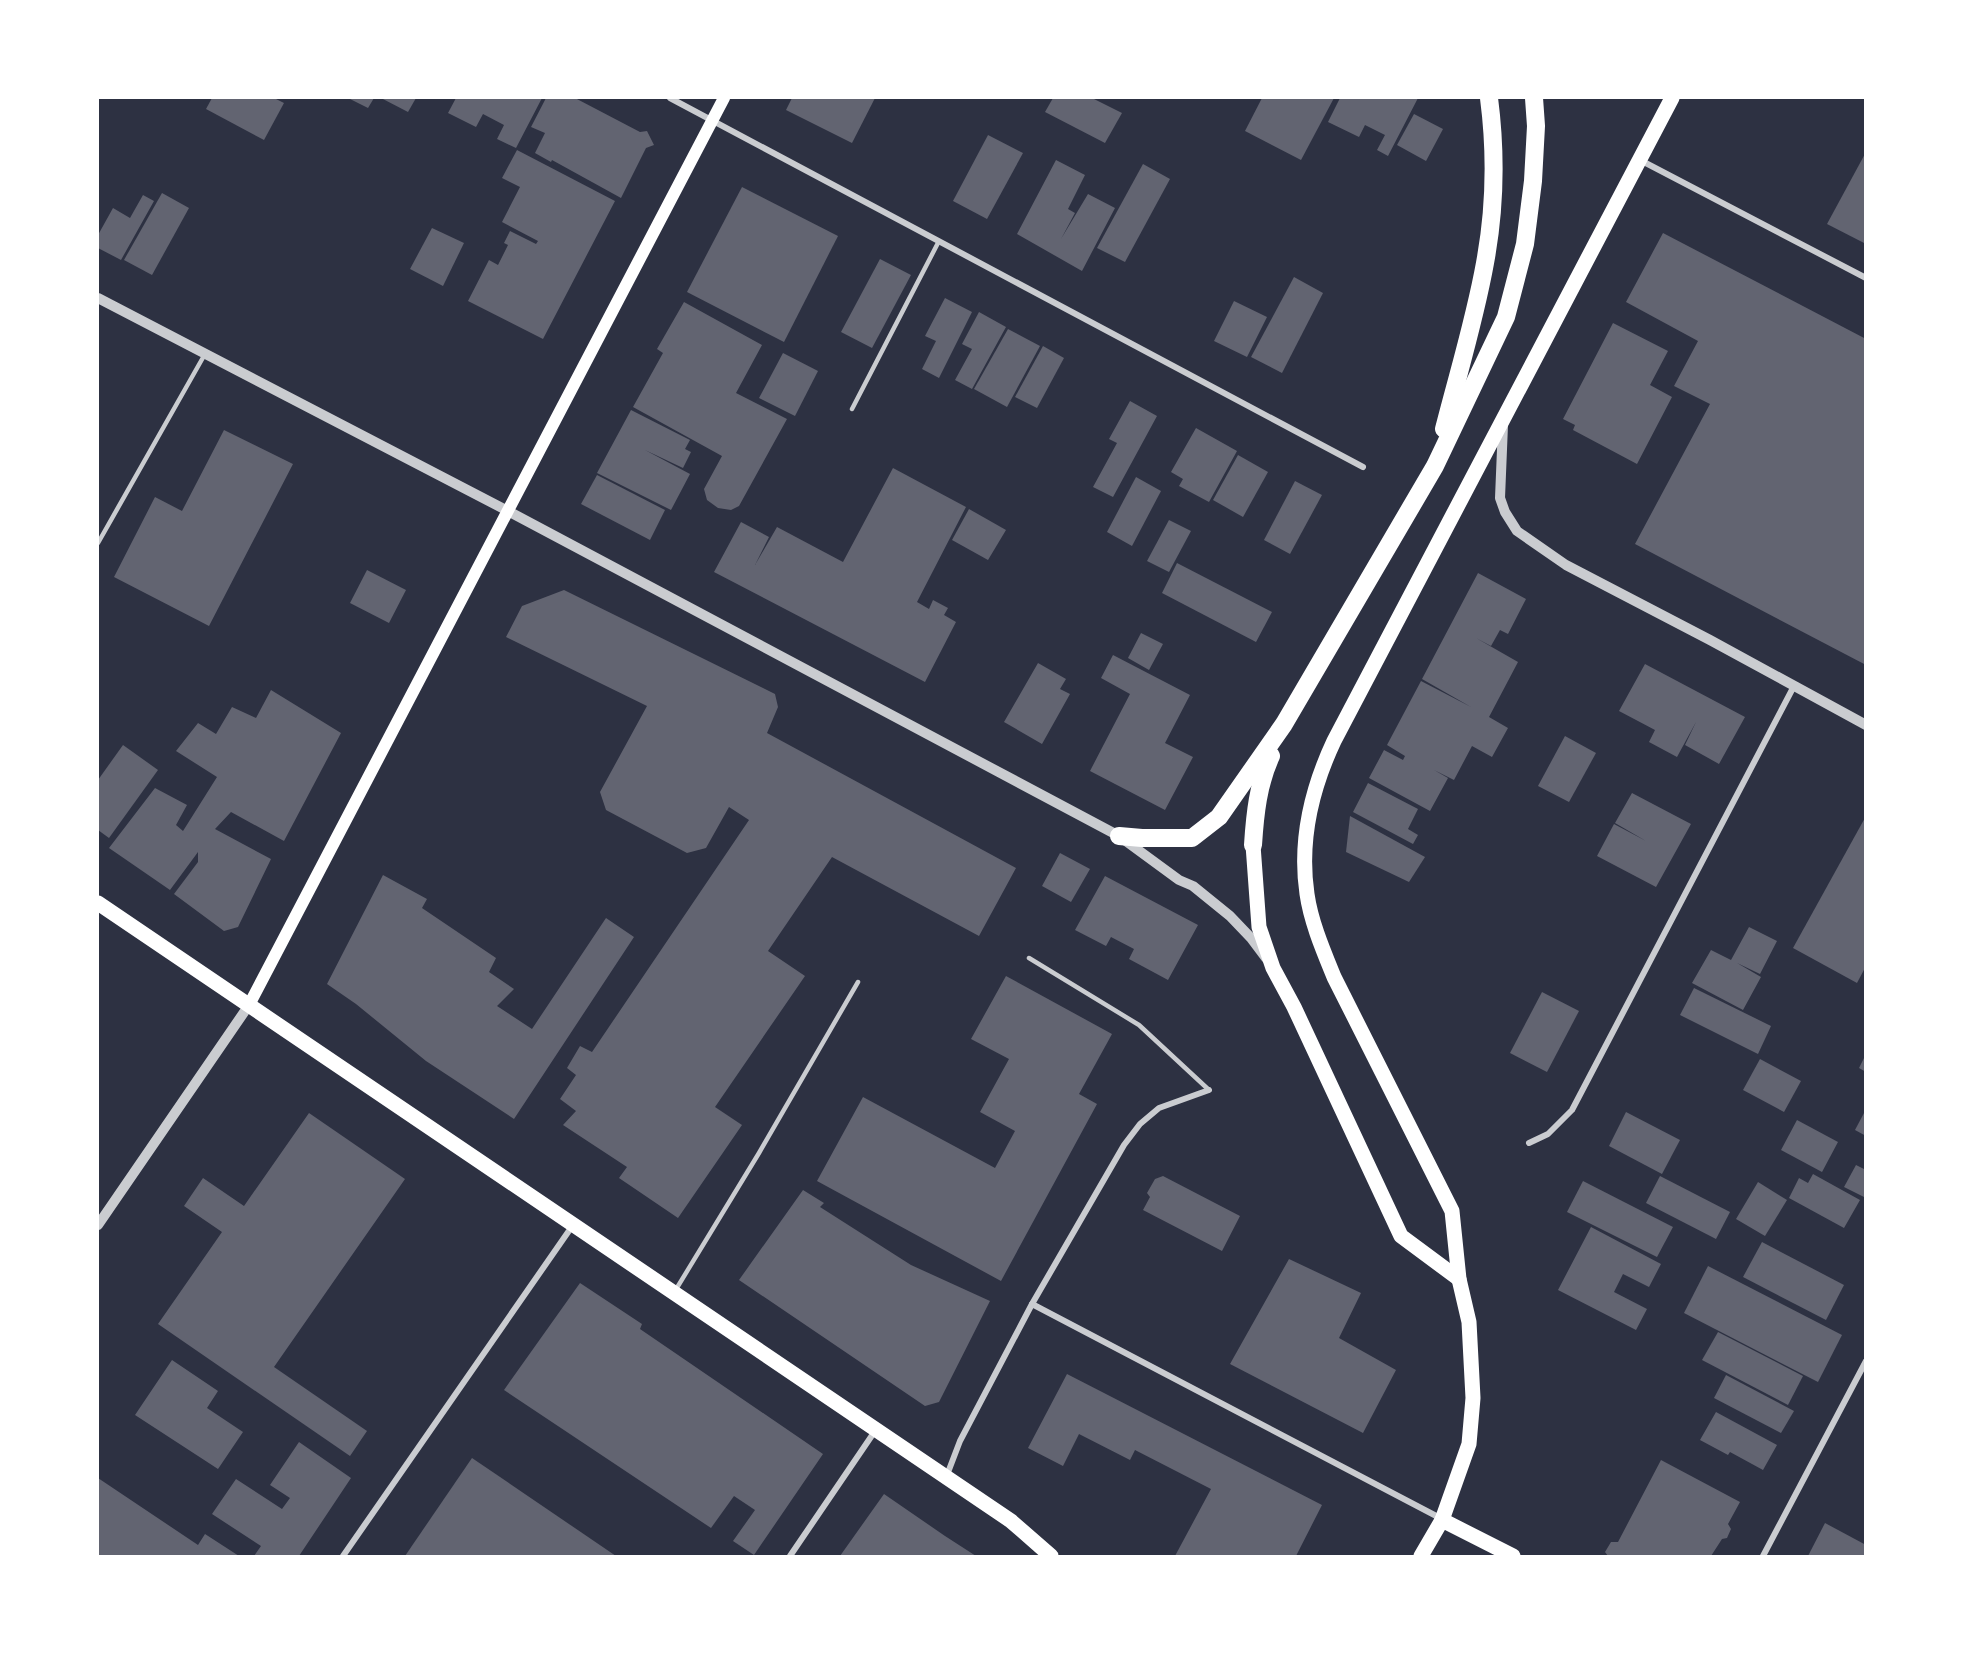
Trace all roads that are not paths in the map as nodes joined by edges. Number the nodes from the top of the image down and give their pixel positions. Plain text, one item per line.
1 (670, 98) edge
2 (724, 98) edge
3 (1489, 98) edge
4 (1534, 98) edge
5 (1672, 98) edge
6 (712, 120) junction
7 (1640, 160) junction
8 (939, 241) junction
9 (1866, 278) edge
10 (98, 298) edge
11 (205, 354) junction
12 (852, 409) dead end
13 (1503, 420) junction
14 (1435, 466) junction
15 (1363, 467) dead end
16 (508, 510) junction
17 (98, 543) edge
18 (1794, 686) junction
19 (1284, 724) junction
20 (1866, 725) edge
21 (1119, 836) junction
22 (1252, 845) joint
23 (98, 903) edge
24 (1029, 958) dead end
25 (1273, 968) junction
26 (858, 982) dead end
27 (249, 1005) junction
28 (1209, 1090) joint
29 (1529, 1143) dead end
30 (98, 1225) edge
31 (573, 1225) junction
32 (1459, 1279) junction
33 (673, 1293) junction
34 (1032, 1304) junction
35 (1866, 1361) edge
36 (876, 1430) junction
37 (946, 1478) junction
38 (1442, 1520) junction
39 (343, 1557) edge
40 (789, 1557) edge
41 (1051, 1557) edge
42 (1421, 1557) edge
43 (1513, 1557) edge
44 (1762, 1557) edge

1 - 6 street
2 - 6 main road
3 - 14 highway
4 - 14 highway
5 - 7 main road
6 - 8 street
6 - 16 main road
7 - 9 street
7 - 13 main road
8 - 12 lane
8 - 15 street
10 - 11 street
11 - 16 street
11 - 17 lane
13 - 18 street
13 - 32 main road
14 - 19 highway
16 - 21 street
16 - 27 main road
18 - 20 street
18 - 29 street
19 - 21 highway
19 - 22 highway
21 - 25 street
22 - 25 main road
23 - 27 main road
24 - 28 lane
25 - 32 main road
26 - 33 lane
27 - 30 street
27 - 31 main road
28 - 34 street
31 - 33 main road
31 - 39 street
32 - 38 main road
33 - 36 main road
34 - 37 street
34 - 38 street
35 - 44 street
36 - 37 main road
36 - 40 street
37 - 41 main road
38 - 42 main road
38 - 43 main road

